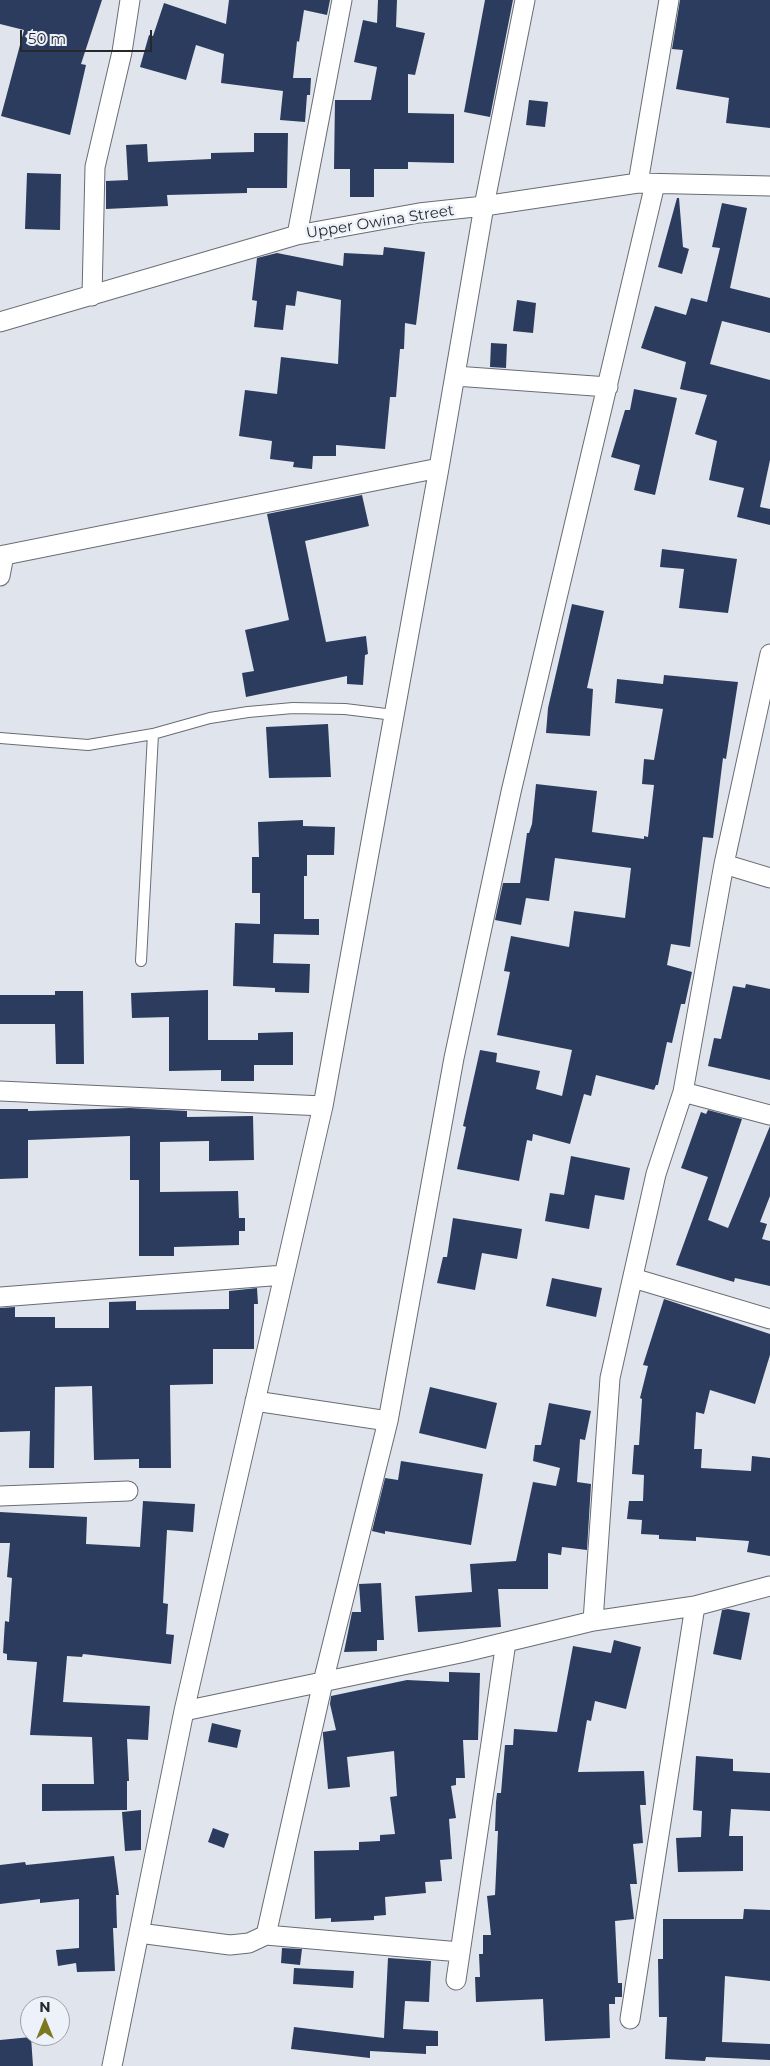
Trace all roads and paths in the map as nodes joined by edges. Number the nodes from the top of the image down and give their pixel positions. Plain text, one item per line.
1 (130, 0) edge
2 (342, 0) edge
3 (525, 0) edge
4 (669, 0) edge
5 (647, 184) junction
6 (770, 186) edge
7 (484, 206) junction
8 (297, 235) junction
9 (92, 296) junction
10 (0, 322) edge
11 (455, 376) junction
12 (608, 388) junction
13 (439, 468) junction
14 (2, 555) edge
15 (0, 576) edge
16 (770, 654) edge
17 (394, 715) junction
18 (153, 734) junction
19 (0, 738) edge
20 (724, 864) junction
21 (770, 878) edge
22 (141, 961) dead end
23 (0, 1091) edge
24 (683, 1092) junction
25 (323, 1106) junction
26 (770, 1115) edge
27 (284, 1275) junction
28 (633, 1278) junction
29 (0, 1297) edge
30 (770, 1319) edge
31 (255, 1401) junction
32 (388, 1421) junction
33 (128, 1491) dead end
34 (0, 1496) edge
35 (770, 1586) edge
36 (695, 1606) junction
37 (593, 1621) junction
38 (506, 1642) junction
39 (322, 1682) junction
40 (184, 1711) junction
41 (139, 1933) junction
42 (266, 1935) junction
43 (460, 1952) junction
44 (456, 1980) dead end
45 (630, 2019) dead end
46 (112, 2066) edge

1 - 9 street
2 - 8 street
3 - 7 street
4 - 5 street
5 - 6 street, Upper Owina Street
5 - 7 street, Upper Owina Street
5 - 12 street
7 - 8 street, Upper Owina Street
7 - 11 street
8 - 9 street, Upper Owina Street
9 - 10 street, Upper Owina Street
11 - 12 street
11 - 13 street
12 - 32 street
13 - 14 street
13 - 17 street
14 - 15 street
16 - 20 street
17 - 18 lane
17 - 25 street
18 - 19 lane
18 - 22 lane
20 - 21 street
20 - 24 street
23 - 25 street
24 - 26 street
24 - 28 street
25 - 27 street
27 - 29 street
27 - 31 street
28 - 30 street
28 - 37 street
31 - 32 street
31 - 40 street
32 - 39 street
33 - 34 street
35 - 36 street
36 - 37 street
36 - 45 street
37 - 38 street
38 - 39 street
38 - 43 street
39 - 40 street
39 - 42 street
40 - 41 street
41 - 42 street
41 - 46 street
42 - 43 street
43 - 44 street

